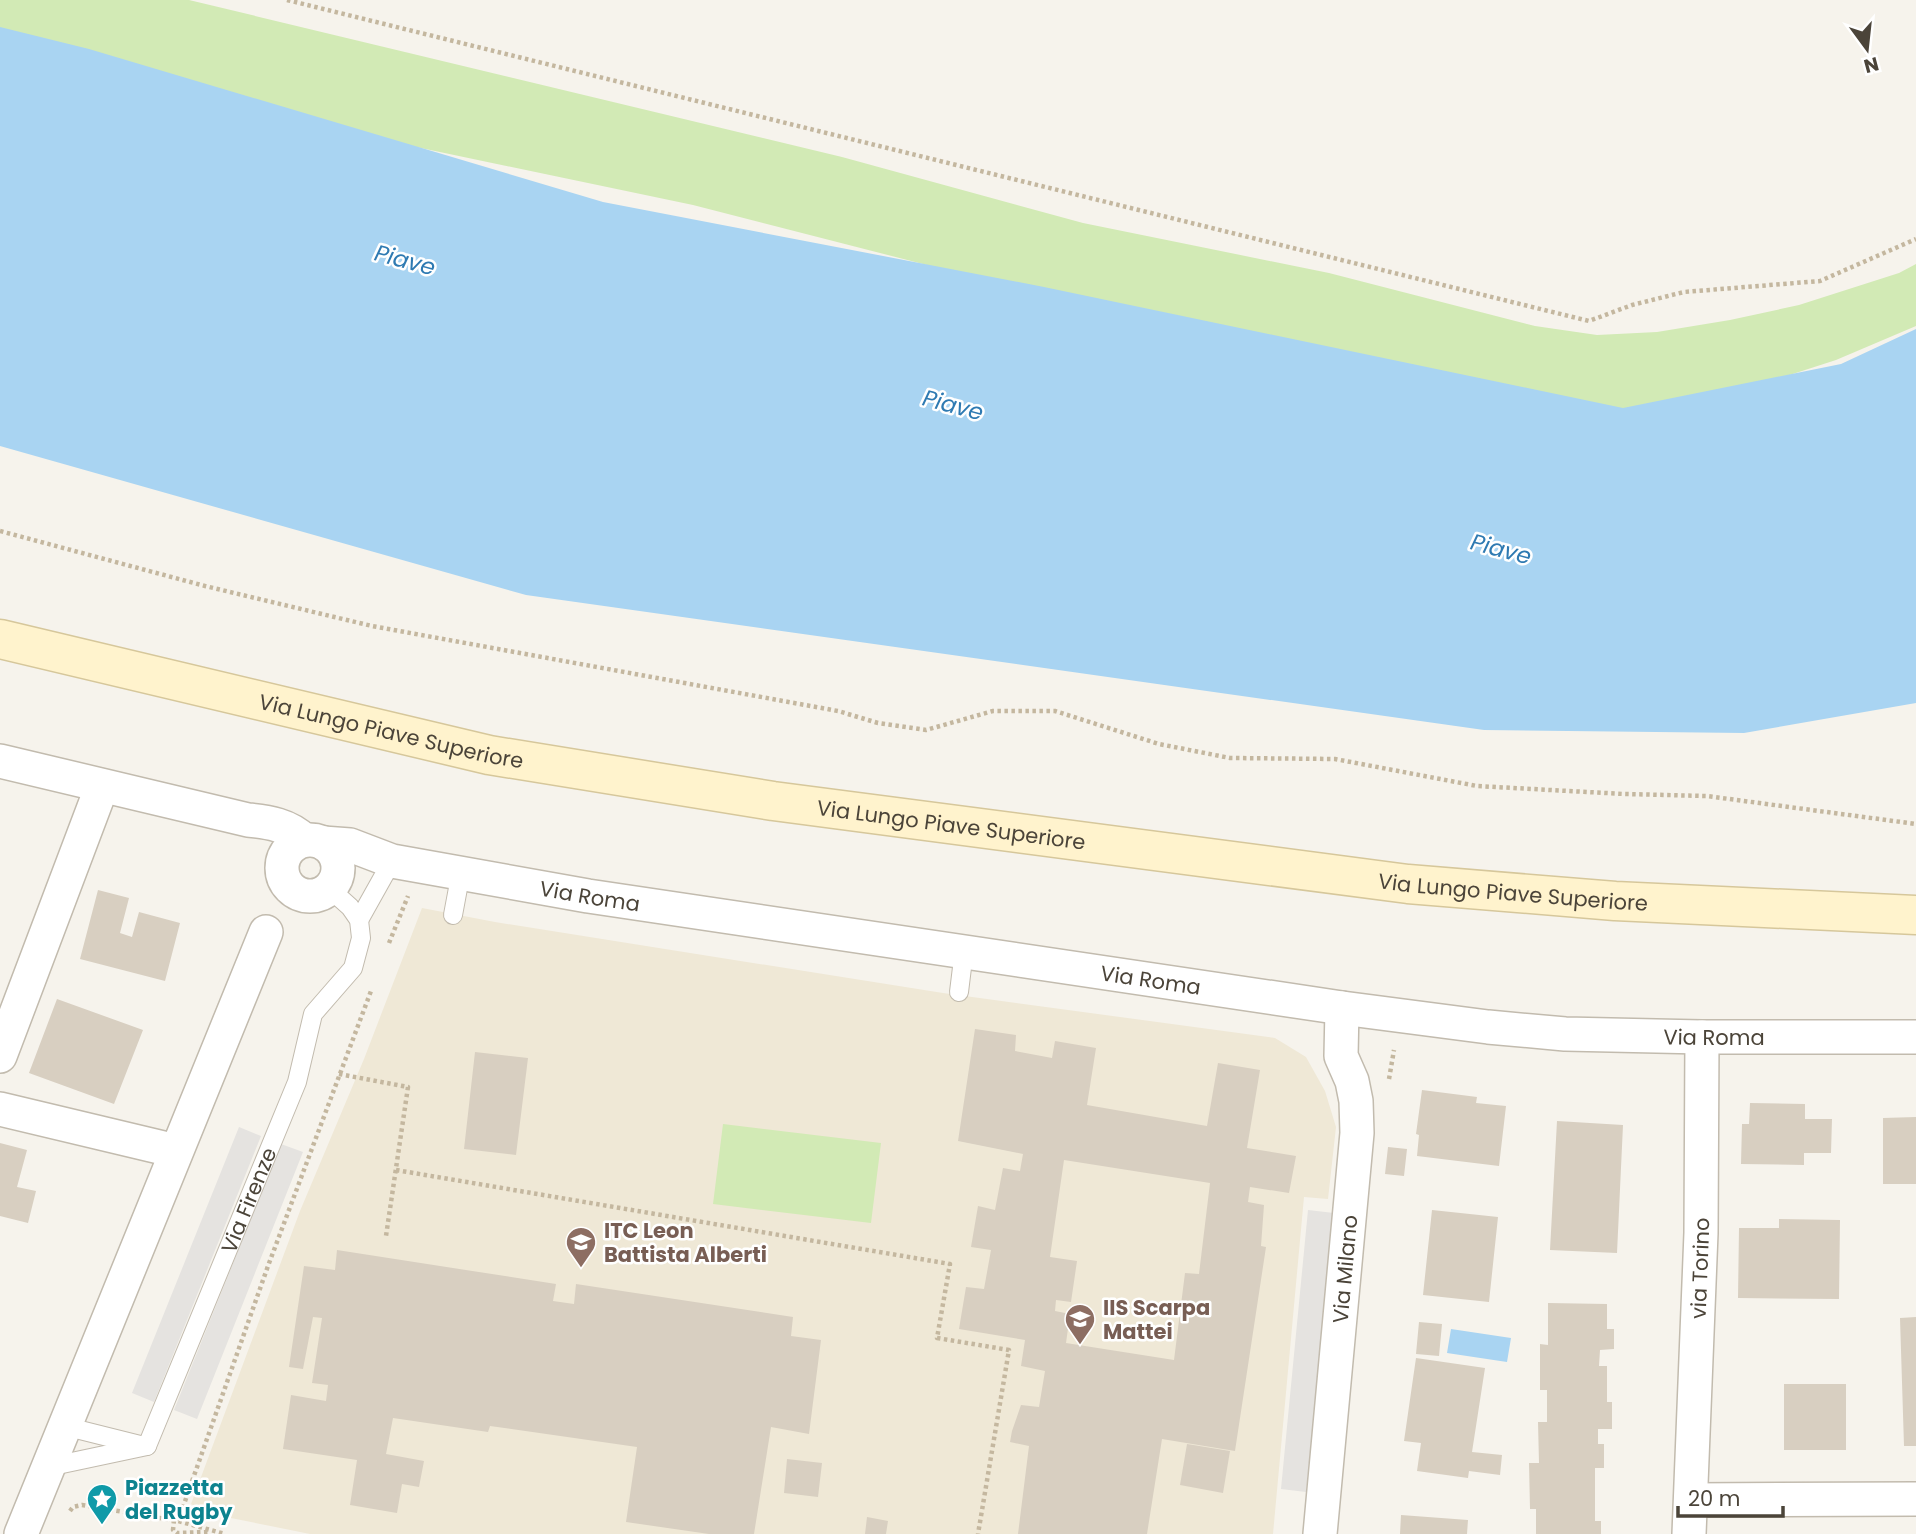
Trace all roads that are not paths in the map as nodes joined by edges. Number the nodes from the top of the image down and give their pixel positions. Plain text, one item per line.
1 (0, 639) edge
2 (0, 761) edge
3 (102, 786) junction
4 (298, 852) junction
5 (392, 861) junction
6 (322, 888) junction
7 (1916, 915) edge
8 (359, 920) junction
9 (266, 932) junction
10 (964, 951) junction
11 (959, 992) dead end
12 (1342, 1008) junction
13 (1702, 1037) junction
14 (1916, 1037) edge
15 (0, 1056) edge
16 (0, 1108) edge
17 (176, 1151) junction
18 (64, 1426) junction
19 (147, 1447) junction
20 (48, 1466) junction
21 (1916, 1499) edge
22 (1691, 1500) junction
23 (22, 1534) edge
24 (1320, 1534) edge
25 (1689, 1534) edge

1 - 7 main road, Via Lungo Piave Superiore
2 - 3 street, Via Roma
3 - 4 street, Via Roma
3 - 15 street
4 - 5 street, Via Roma
4 - 6 street, Via Roma
4 - 6 street
4 - 9 street
5 - 6 street, Via Roma
5 - 8 lane
5 - 10 street, Via Roma
6 - 8 lane
6 - 9 street
8 - 19 lane, Via Firenze
9 - 17 street
10 - 11 lane
10 - 12 street, Via Roma
12 - 13 street, Via Roma
12 - 24 street, Via Milano
13 - 14 street, Via Roma
13 - 22 street, via Torino
16 - 17 street
17 - 18 street
18 - 19 lane
18 - 20 street
19 - 20 lane
20 - 23 street
21 - 22 street
22 - 25 street, via Torino

